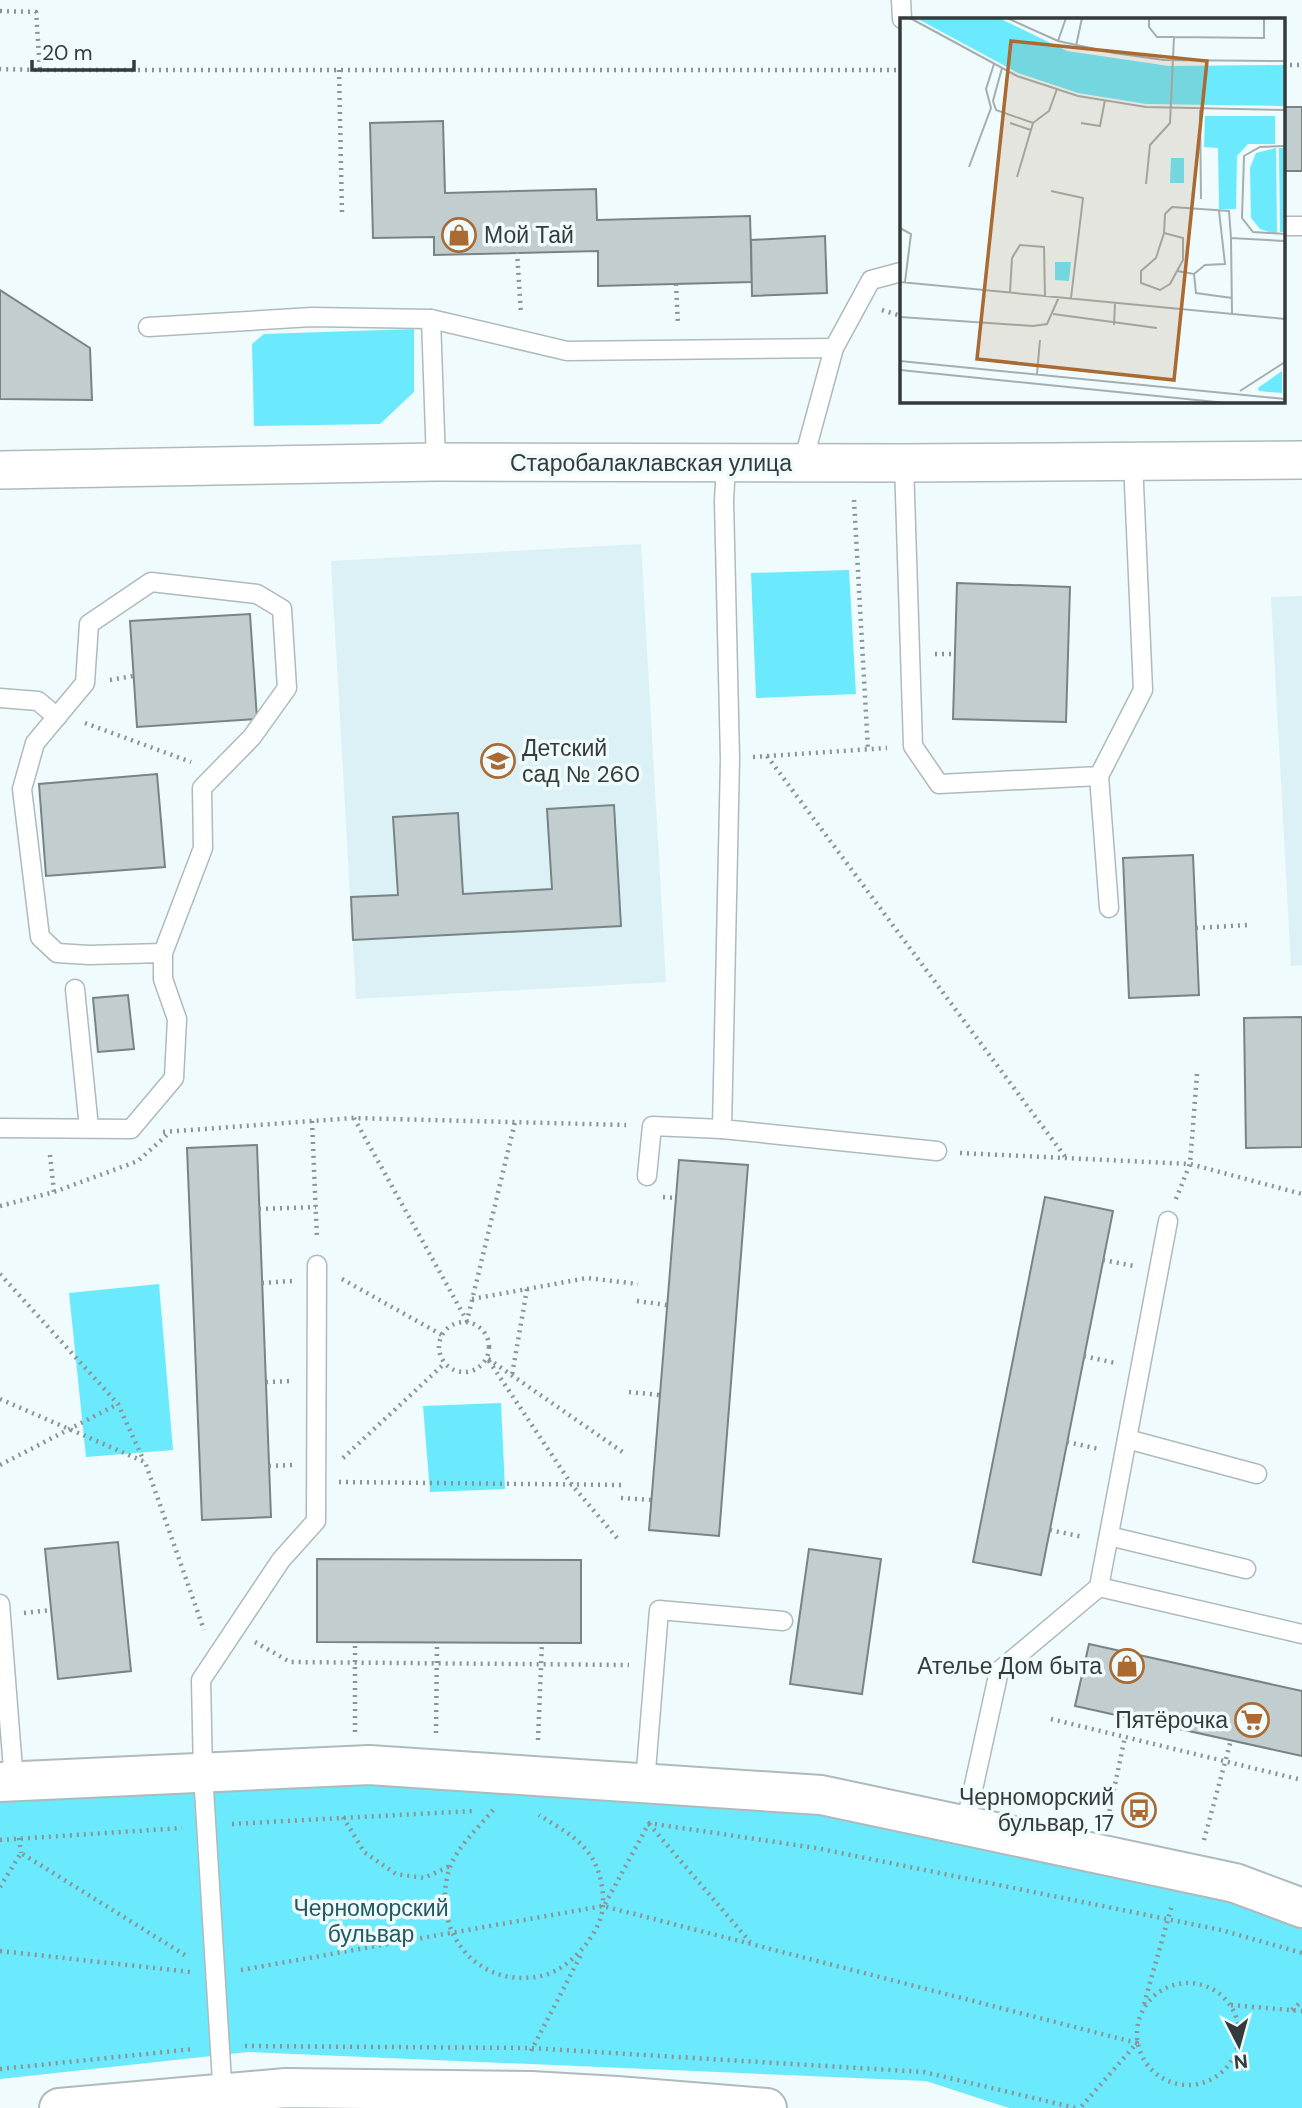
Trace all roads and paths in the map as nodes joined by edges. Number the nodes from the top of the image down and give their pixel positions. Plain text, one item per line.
1 (901, 0) edge
2 (0, 11) edge
3 (901, 18) edge
4 (1284, 65) edge
5 (1302, 65) edge
6 (0, 69) edge
7 (40, 70) junction
8 (339, 70) junction
9 (900, 71) edge
10 (342, 215) dead end
11 (1284, 226) edge
12 (1302, 226) edge
13 (517, 252) dead end
14 (900, 272) edge
15 (676, 284) dead end
16 (432, 319) junction
17 (148, 327) dead end
18 (523, 340) junction
19 (834, 348) junction
20 (678, 350) junction
21 (1302, 460) edge
22 (1133, 461) junction
23 (436, 462) junction
24 (726, 463) junction
25 (809, 463) junction
26 (904, 463) junction
27 (0, 470) edge
28 (854, 500) dead end
29 (0, 698) edge
30 (58, 715) junction
31 (913, 746) junction
32 (867, 750) junction
33 (768, 756) junction
34 (730, 759) junction
35 (219, 771) junction
36 (1099, 776) junction
37 (1109, 908) dead end
38 (1248, 925) dead end
39 (1196, 929) dead end
40 (163, 953) junction
41 (75, 989) dead end
42 (1197, 1074) dead end
43 (353, 1118) junction
44 (312, 1121) junction
45 (515, 1122) junction
46 (652, 1126) junction
47 (0, 1128) edge
48 (89, 1128) junction
49 (131, 1129) junction
50 (722, 1129) junction
51 (48, 1130) junction
52 (170, 1132) junction
53 (937, 1152) joint
54 (1066, 1158) junction
55 (1190, 1164) junction
56 (647, 1176) dead end
57 (54, 1192) junction
58 (1302, 1194) edge
59 (0, 1206) edge
60 (316, 1206) junction
61 (259, 1209) dead end
62 (1168, 1221) joint
63 (317, 1265) junction
64 (0, 1274) edge
65 (638, 1284) dead end
66 (527, 1289) junction
67 (472, 1299) junction
68 (637, 1301) dead end
69 (667, 1305) dead end
70 (467, 1321) junction
71 (442, 1335) junction
72 (487, 1358) junction
73 (445, 1363) junction
74 (512, 1375) junction
75 (629, 1392) dead end
76 (660, 1395) dead end
77 (0, 1399) edge
78 (118, 1404) junction
79 (69, 1429) junction
80 (1127, 1439) junction
81 (624, 1453) dead end
82 (145, 1462) junction
83 (0, 1465) edge
84 (1257, 1474) dead end
85 (317, 1482) junction
86 (572, 1485) junction
87 (622, 1485) dead end
88 (621, 1498) dead end
89 (652, 1500) dead end
90 (1050, 1530) dead end
91 (617, 1538) dead end
92 (1108, 1539) junction
93 (1246, 1569) dead end
94 (1099, 1587) junction
95 (0, 1604) edge
96 (783, 1621) dead end
97 (234, 1630) junction
98 (1302, 1634) edge
99 (355, 1642) dead end
100 (438, 1642) dead end
101 (542, 1643) dead end
102 (215, 1660) junction
103 (355, 1663) junction
104 (437, 1664) junction
105 (541, 1664) junction
106 (654, 1666) junction
107 (1051, 1719) dead end
108 (1125, 1737) junction
109 (1231, 1740) dead end
110 (1226, 1762) junction
111 (355, 1766) junction
112 (436, 1770) junction
113 (203, 1773) junction
114 (536, 1776) junction
115 (1302, 1780) edge
116 (7, 1782) edge
117 (645, 1783) junction
118 (493, 1810) junction
119 (504, 1811) dead end
120 (548, 1814) dead end
121 (342, 1817) junction
122 (636, 1822) dead end
123 (649, 1823) junction
124 (206, 1826) junction
125 (965, 1826) junction
126 (19, 1838) junction
127 (0, 1840) edge
128 (21, 1853) junction
129 (1100, 1855) junction
130 (450, 1866) junction
131 (1189, 1874) junction
132 (0, 1887) edge
133 (603, 1906) junction
134 (1302, 1908) edge
135 (1167, 1919) junction
136 (452, 1933) junction
137 (751, 1943) junction
138 (586, 1944) junction
139 (0, 1951) edge
140 (1302, 1953) edge
141 (215, 1974) junction
142 (1302, 2001) edge
143 (1231, 2006) junction
144 (1143, 2008) junction
145 (1292, 2010) junction
146 (1302, 2011) edge
147 (1137, 2043) junction
148 (531, 2091) junction
149 (224, 2100) edge
150 (59, 2108) edge
151 (767, 2108) edge
152 (1080, 2108) edge

1 - 3 lane
2 - 7 path
4 - 5 path
6 - 7 path
7 - 8 path
8 - 9 path
8 - 10 path
11 - 12 lane
13 - 18 path
14 - 19 lane
15 - 20 path
16 - 17 lane
16 - 18 lane
16 - 23 lane
18 - 20 lane
19 - 20 lane
19 - 25 lane
21 - 22 street, Старобалаклавская улица
22 - 26 street, Старобалаклавская улица
22 - 36 lane
23 - 24 street, Старобалаклавская улица
23 - 27 street, Старобалаклавская улица
24 - 25 street, Старобалаклавская улица
24 - 34 lane
25 - 26 street, Старобалаклавская улица
26 - 31 lane
28 - 32 path
29 - 30 lane
30 - 35 path
30 - 35 lane
30 - 40 lane
31 - 32 path
31 - 36 lane
32 - 33 path
33 - 34 path
33 - 54 path
34 - 50 lane
35 - 40 lane
36 - 37 lane
38 - 39 path
40 - 49 lane
41 - 48 lane
42 - 55 path
43 - 44 path
43 - 45 path
43 - 70 path
44 - 52 path
44 - 60 path
45 - 46 path
45 - 67 path
46 - 50 lane
46 - 56 lane
47 - 51 lane
48 - 49 lane
48 - 51 lane
49 - 52 path
50 - 53 lane
51 - 57 path
52 - 57 path
53 - 54 path
54 - 55 path
55 - 58 path
55 - 62 path
57 - 59 path
60 - 61 path
60 - 63 path
62 - 80 lane
63 - 71 path
63 - 85 lane
64 - 78 path
65 - 66 path
66 - 67 path
66 - 74 path
67 - 70 path
68 - 69 path
70 - 71 path
70 - 72 path
71 - 73 path
72 - 73 path
72 - 74 path
72 - 86 path
73 - 85 path
74 - 81 path
75 - 76 path
77 - 79 path
78 - 79 path
78 - 82 path
79 - 82 path
79 - 83 path
80 - 84 lane
80 - 92 lane
82 - 102 path
85 - 86 path
85 - 97 lane
86 - 87 path
86 - 91 path
88 - 89 path
90 - 92 path
92 - 93 lane
92 - 94 lane
94 - 98 lane
94 - 125 lane
95 - 116 lane
96 - 106 lane
97 - 102 lane
97 - 103 path
99 - 103 path
100 - 104 path
101 - 105 path
102 - 113 lane
103 - 104 path
103 - 111 path
104 - 105 path
104 - 112 path
105 - 106 path
105 - 114 path
106 - 117 lane
107 - 108 path
108 - 110 path
108 - 129 path
109 - 110 path
110 - 115 path
110 - 131 path
111 - 112 street
111 - 113 street
112 - 114 street
113 - 116 street
113 - 124 lane
114 - 117 street
117 - 123 path
117 - 125 street
118 - 119 path
118 - 121 path
118 - 130 path
120 - 133 path
121 - 124 path
121 - 130 path
122 - 123 path
123 - 133 path
123 - 135 path
123 - 137 path
124 - 126 path
124 - 141 lane
125 - 129 street
126 - 127 path
126 - 128 path
128 - 132 path
128 - 141 path
129 - 131 street
130 - 136 path
131 - 134 street
131 - 135 path
133 - 136 path
133 - 137 path
133 - 138 path
135 - 140 path
135 - 144 path
136 - 138 path
136 - 141 path
137 - 147 path
138 - 148 path
139 - 141 path
141 - 149 lane
142 - 145 path
143 - 144 path
143 - 145 path
143 - 147 path
144 - 147 path
145 - 146 path
147 - 152 path
148 - 149 street
148 - 151 street
149 - 150 street

